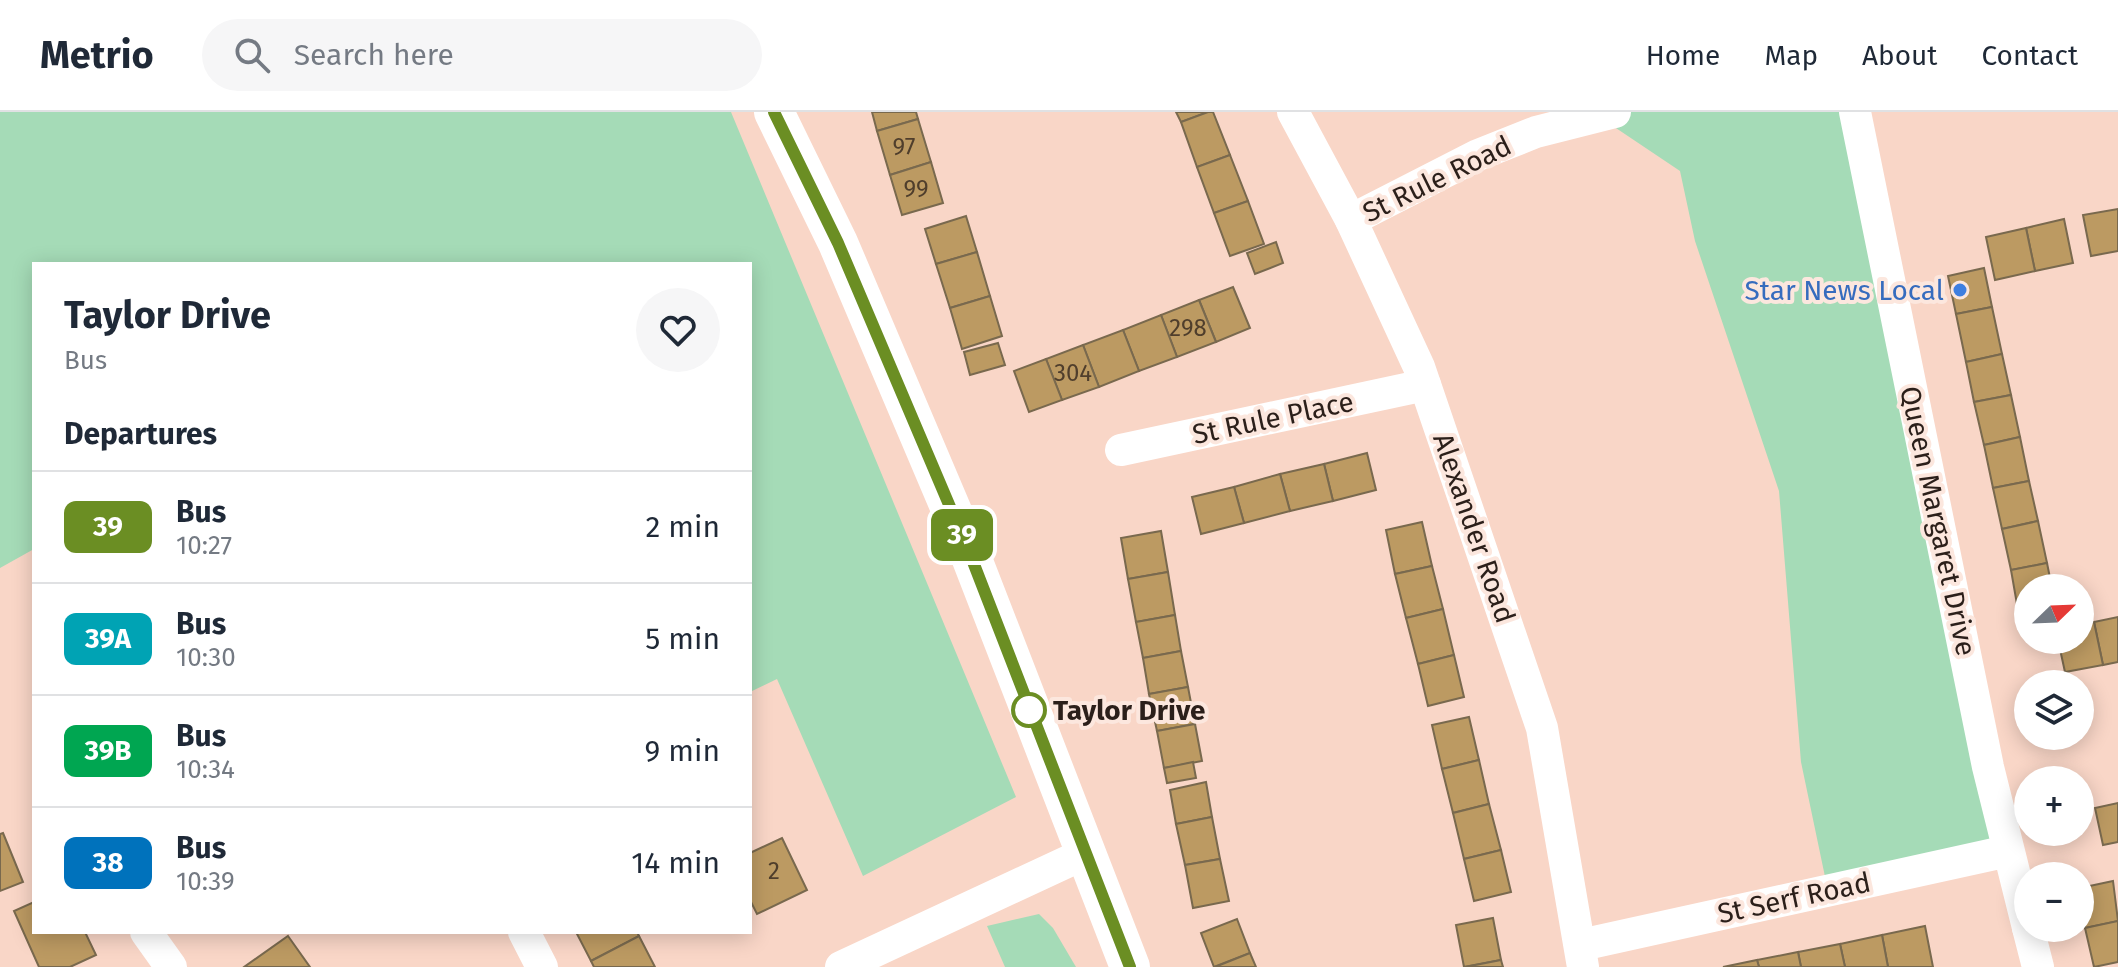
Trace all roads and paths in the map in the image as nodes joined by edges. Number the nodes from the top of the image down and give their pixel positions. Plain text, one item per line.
1 (774, 112) edge
2 (1293, 112) edge
3 (1615, 112) edge
4 (1855, 112) edge
5 (1351, 220) junction
6 (1425, 385) junction
7 (1121, 450) dead end
8 (2008, 851) junction
9 (1084, 854) junction
10 (2014, 874) edge
11 (147, 934) edge
12 (525, 934) edge
13 (2032, 942) edge
14 (1582, 956) edge
15 (171, 967) edge
16 (542, 967) edge
17 (841, 967) edge
18 (1130, 967) edge
19 (2038, 967) edge

1 - 9 street
2 - 5 street, Alexander Road
3 - 5 street, St Rule Road
4 - 8 street, Queen Margaret Drive
5 - 6 street, Alexander Road
6 - 7 street, St Rule Place
6 - 14 street, Alexander Road
8 - 10 street, Queen Margaret Drive
8 - 14 street, St Serf Road
9 - 17 street
9 - 18 street
11 - 15 street
12 - 16 street
13 - 19 street, Queen Margaret Drive

